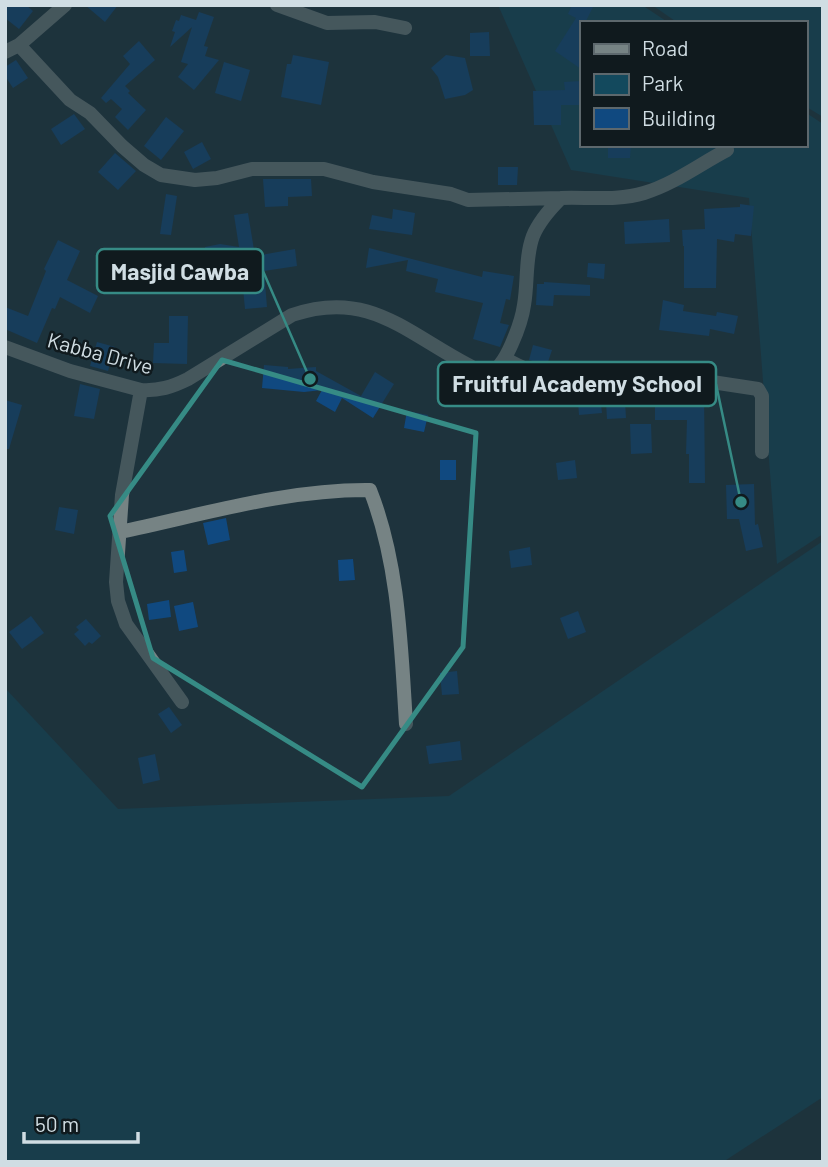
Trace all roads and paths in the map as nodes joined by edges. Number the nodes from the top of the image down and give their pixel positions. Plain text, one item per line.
1 (65, 5) edge
2 (277, 5) edge
3 (405, 28) dead end
4 (19, 45) junction
5 (5, 52) edge
6 (727, 150) dead end
7 (561, 198) junction
8 (5, 347) edge
9 (506, 359) junction
10 (141, 390) junction
11 (762, 452) dead end
12 (120, 532) junction
13 (182, 702) dead end
14 (406, 724) dead end

1 - 4 street
2 - 3 street
4 - 5 street
4 - 7 street
6 - 7 street
7 - 9 street
8 - 10 street, Kabba Drive
9 - 10 street, Kabba Drive
9 - 11 street
10 - 12 street
12 - 13 street
12 - 14 street

